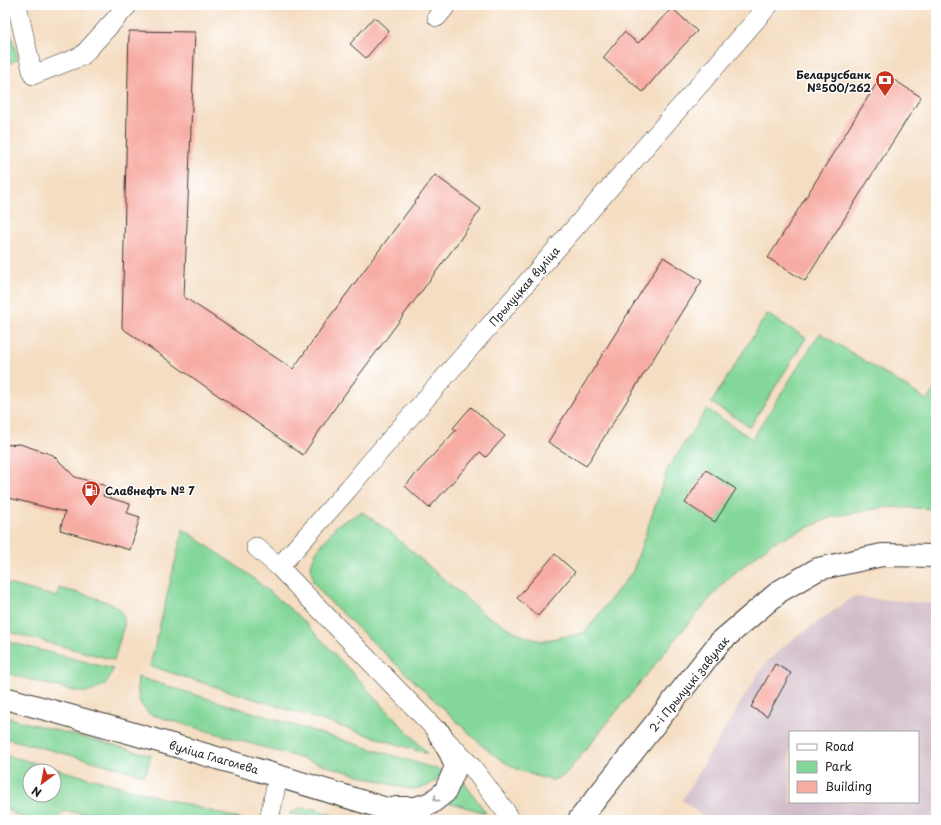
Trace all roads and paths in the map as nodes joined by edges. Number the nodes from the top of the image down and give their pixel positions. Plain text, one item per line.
1 (17, 5) edge
2 (128, 5) edge
3 (769, 5) edge
4 (256, 547) dead end
5 (936, 556) edge
6 (279, 567) junction
7 (5, 698) edge
8 (439, 733) junction
9 (278, 776) junction
10 (384, 808) junction
11 (269, 820) edge
12 (422, 820) edge
13 (509, 820) edge
14 (579, 820) edge

1 - 2 street
3 - 6 street, Прылуцкая вуліца
4 - 6 street
5 - 14 street, 2-і Прылуцкі завулак
6 - 8 street
7 - 9 street, вуліца Глаголева
8 -> 10 street
8 - 13 street
9 - 10 street, вуліца Глаголева
9 - 11 street
10 - 12 street, вуліца Глаголева

